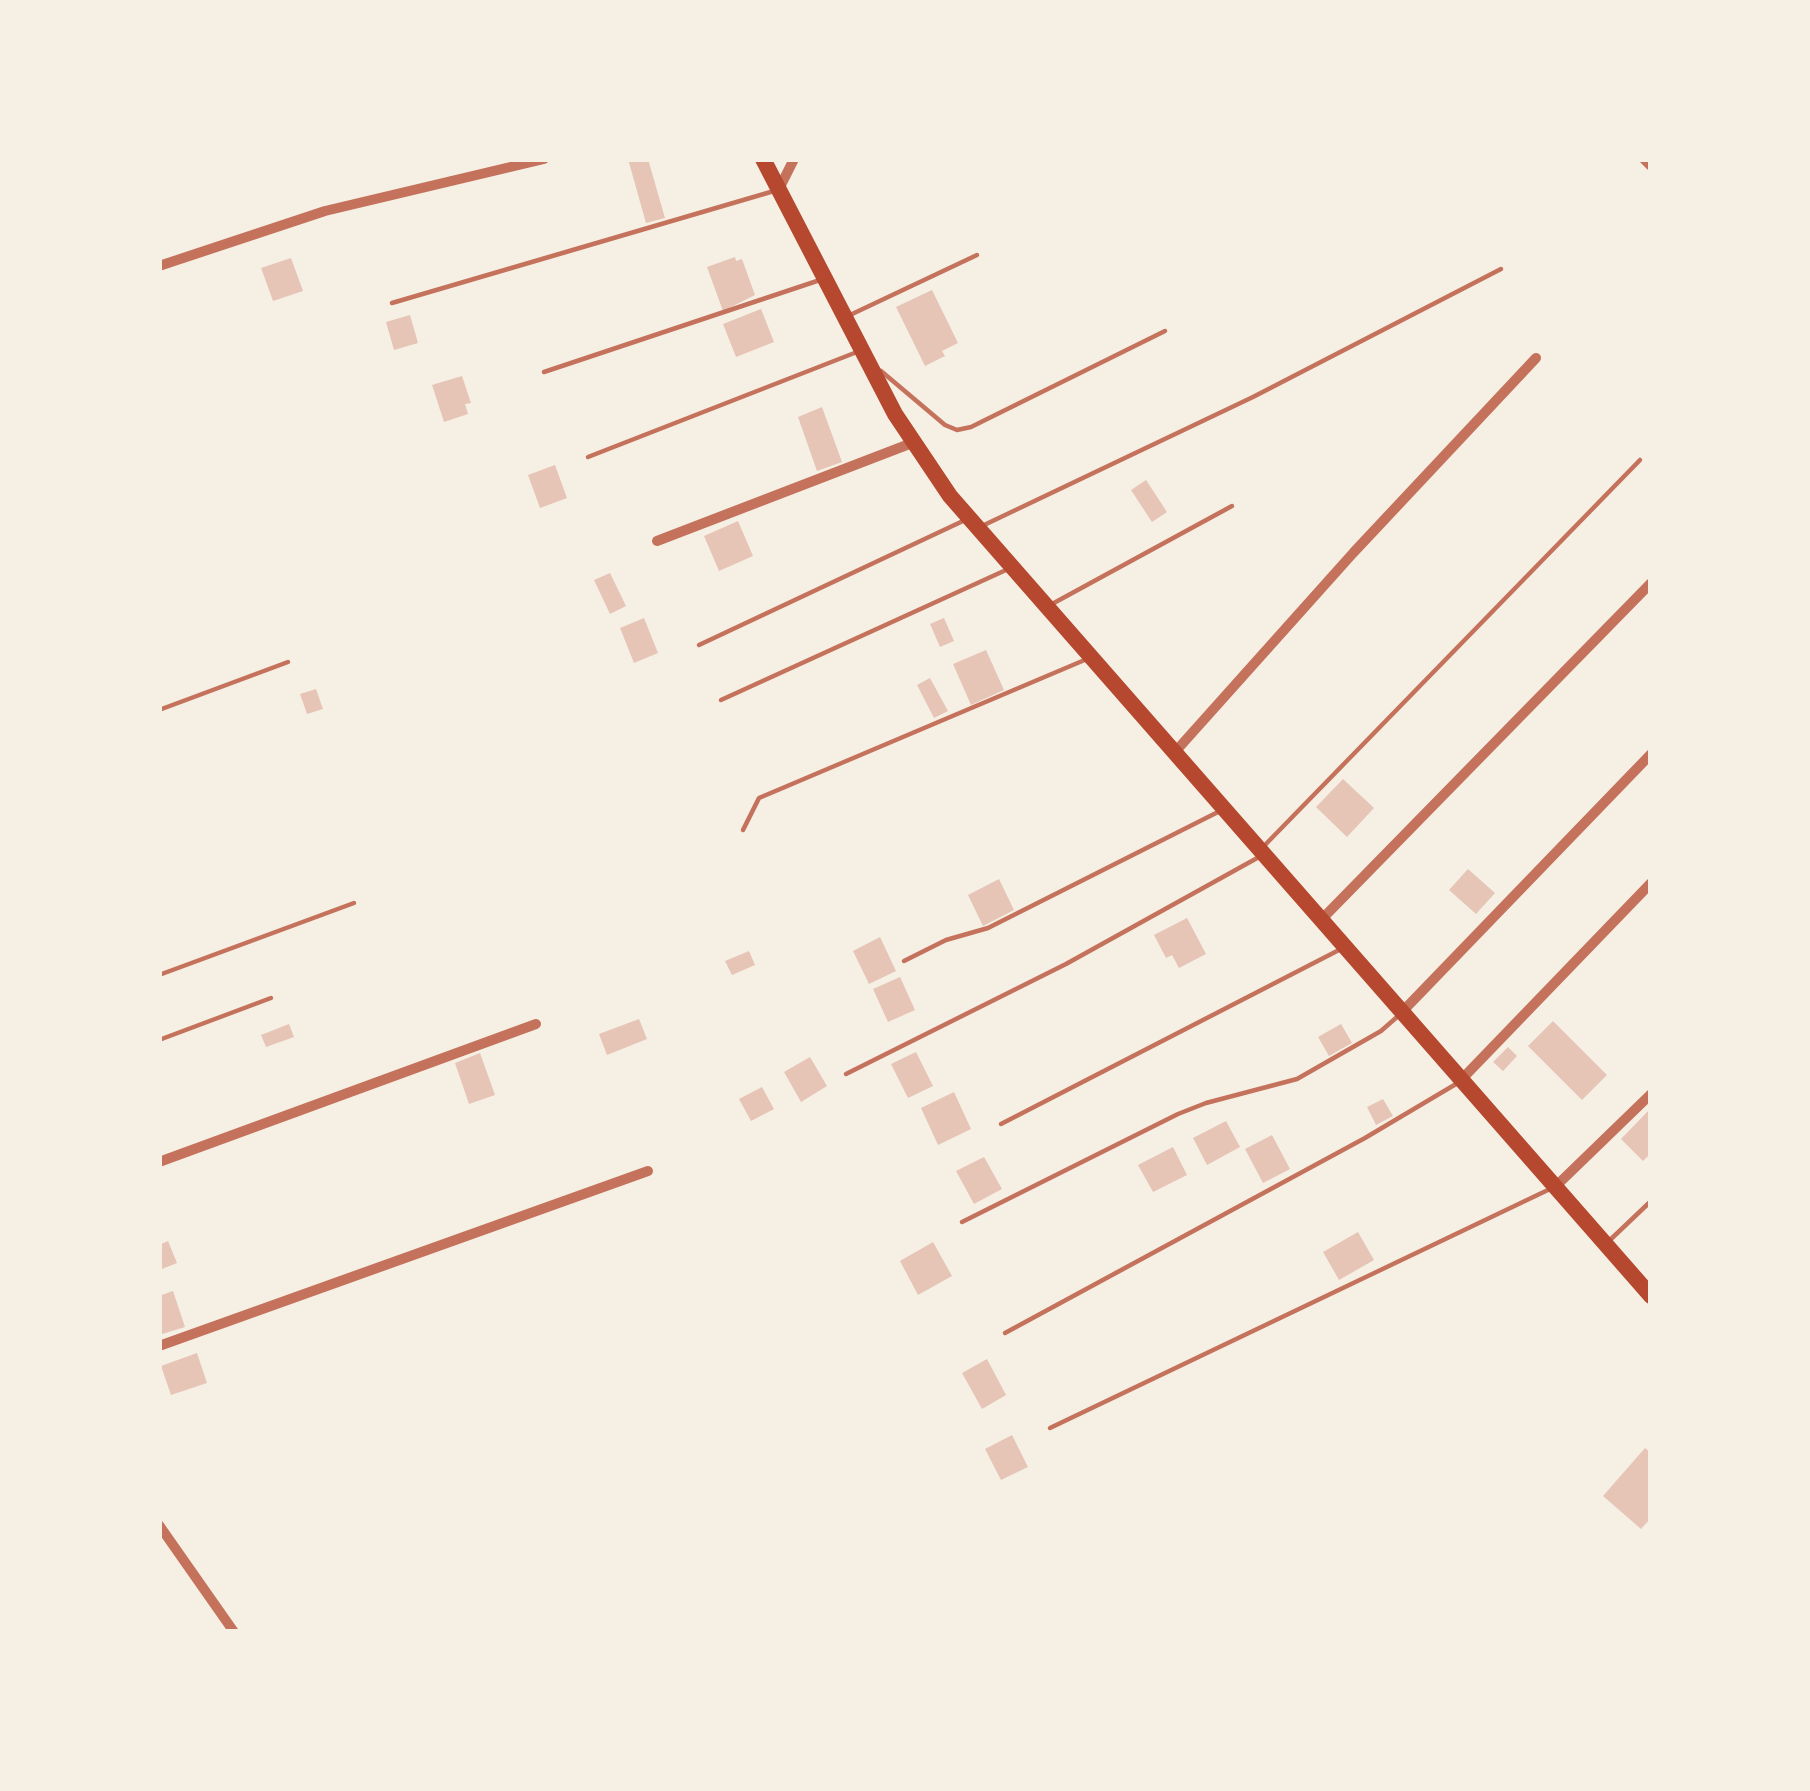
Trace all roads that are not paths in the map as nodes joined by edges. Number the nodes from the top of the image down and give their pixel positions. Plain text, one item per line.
1 (544, 159) edge
2 (763, 159) edge
3 (794, 159) edge
4 (1644, 159) edge
5 (1651, 166) edge
6 (779, 189) junction
7 (977, 255) dead end
8 (159, 266) edge
9 (1501, 269) dead end
10 (825, 278) junction
11 (392, 302) dead end
12 (845, 317) junction
13 (1165, 331) dead end
14 (866, 358) junction
15 (1536, 358) dead end
16 (544, 372) dead end
17 (912, 443) junction
18 (588, 457) dead end
19 (1640, 460) dead end
20 (1232, 506) dead end
21 (972, 524) junction
22 (657, 541) dead end
23 (1011, 567) junction
24 (1651, 583) edge
25 (1047, 607) junction
26 (699, 645) dead end
27 (1092, 657) junction
28 (288, 662) dead end
29 (721, 700) dead end
30 (159, 710) edge
31 (1175, 752) junction
32 (1651, 754) edge
33 (1225, 809) junction
34 (743, 830) dead end
35 (1262, 852) junction
36 (1651, 883) edge
37 (354, 903) dead end
38 (1321, 920) junction
39 (1344, 947) junction
40 (904, 961) dead end
41 (159, 975) edge
42 (272, 998) dead end
43 (1401, 1013) junction
44 (536, 1024) dead end
45 (159, 1040) edge
46 (846, 1074) dead end
47 (1460, 1081) junction
48 (1651, 1094) edge
49 (1000, 1124) dead end
50 (159, 1162) edge
51 (648, 1171) dead end
52 (1555, 1187) junction
53 (1651, 1201) edge
54 (962, 1222) dead end
55 (1606, 1244) junction
56 (1647, 1284) edge
57 (1005, 1333) dead end
58 (159, 1346) edge
59 (1050, 1428) dead end
60 (159, 1525) edge
61 (234, 1632) edge

1 - 8 street
2 - 6 main road
3 - 6 street
4 - 5 street
6 - 10 main road
6 - 11 lane
7 - 12 lane
9 - 21 lane
10 - 12 main road
10 - 16 lane
12 - 14 main road
13 - 14 lane
14 - 17 main road
14 - 18 lane
15 - 31 street
17 - 21 main road
17 - 22 street
19 - 35 lane
20 - 25 lane
21 - 23 main road
21 - 26 lane
23 - 25 main road
23 - 29 lane
24 - 38 street
25 - 27 main road
27 - 31 main road
27 - 34 lane
28 - 30 lane
31 - 33 main road
32 - 43 street
33 - 35 main road
33 - 40 lane
35 - 38 main road
35 - 46 lane
36 - 47 street
37 - 41 lane
38 - 39 main road
39 - 43 main road
39 - 49 lane
42 - 45 lane
43 - 47 main road
43 - 54 lane
44 - 50 street
47 - 52 main road
47 - 57 lane
48 - 52 street
51 - 58 street
52 - 55 main road
52 - 59 lane
53 - 55 lane
55 - 56 main road
60 - 61 street

